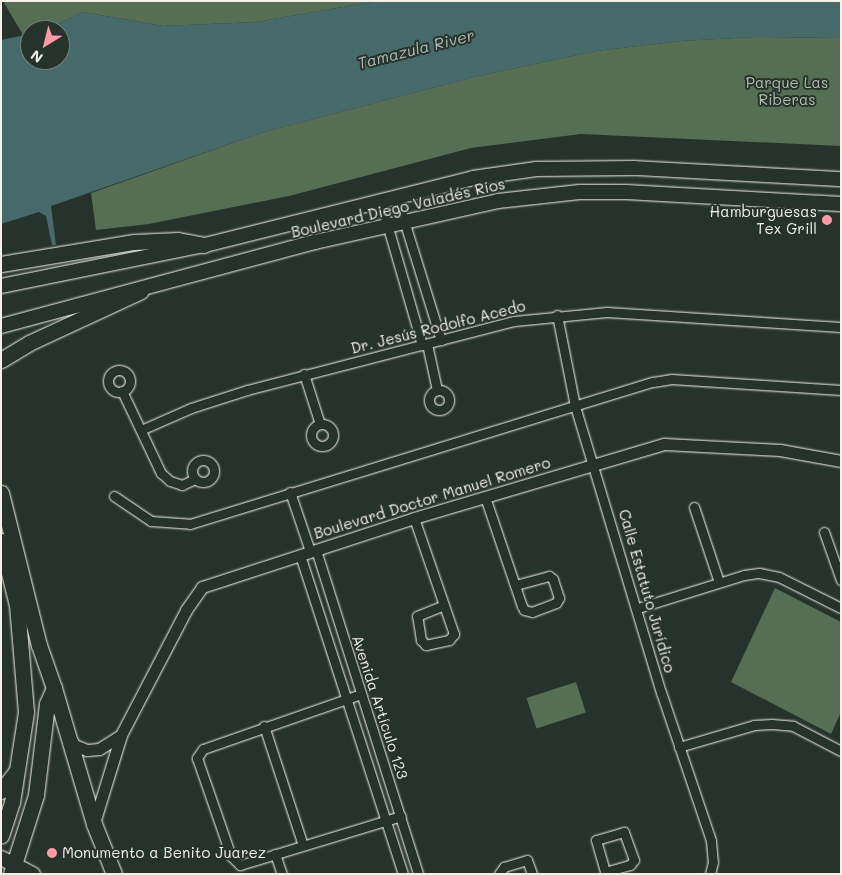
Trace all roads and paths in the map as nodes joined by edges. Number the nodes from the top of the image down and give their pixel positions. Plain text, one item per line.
1 (841, 180) edge
2 (397, 198) junction
3 (381, 203) junction
4 (841, 204) edge
5 (404, 220) junction
6 (388, 224) junction
7 (204, 245) junction
8 (1, 264) edge
9 (1, 286) edge
10 (141, 291) junction
11 (557, 315) junction
12 (1, 326) edge
13 (841, 327) edge
14 (440, 340) junction
15 (424, 345) junction
16 (1, 360) edge
17 (304, 374) junction
18 (437, 390) dead end
19 (841, 390) edge
20 (122, 392) dead end
21 (575, 406) junction
22 (320, 424) dead end
23 (141, 430) junction
24 (841, 461) edge
25 (595, 464) junction
26 (195, 479) dead end
27 (1, 492) edge
28 (290, 492) junction
29 (114, 496) dead end
30 (485, 497) junction
31 (694, 507) dead end
32 (414, 518) junction
33 (824, 532) dead end
34 (1, 541) edge
35 (309, 552) junction
36 (841, 580) edge
37 (719, 582) junction
38 (515, 586) junction
39 (444, 605) junction
40 (638, 608) junction
41 (841, 608) edge
42 (54, 688) junction
43 (360, 694) junction
44 (345, 699) junction
45 (264, 726) junction
46 (121, 735) junction
47 (72, 741) junction
48 (679, 747) junction
49 (841, 752) edge
50 (18, 769) junction
51 (1, 791) edge
52 (401, 816) junction
53 (385, 820) junction
54 (94, 824) junction
55 (1, 835) edge
56 (303, 845) junction
57 (275, 854) junction
58 (9, 866) edge
59 (605, 873) edge
60 (33, 874) edge
61 (114, 874) edge
62 (282, 874) edge
63 (403, 874) edge
64 (418, 874) edge
65 (499, 874) edge
66 (532, 874) edge
67 (710, 874) edge

1 - 2 main road, Boulevard Diego Valadés Ríos
2 - 3 main road, Boulevard Diego Valadés Ríos
2 - 5 street
3 - 6 street
3 - 7 main road, Boulevard Diego Valadés Ríos
4 - 5 main road, Boulevard Diego Valadés Ríos
5 - 6 main road, Boulevard Diego Valadés Ríos
5 - 14 street
6 - 10 main road, Boulevard Diego Valadés Ríos
6 - 15 street
7 - 8 main road
7 - 9 main road, Boulevard Diego Valadés Ríos
10 - 12 main road, Boulevard Diego Valadés Ríos
10 - 16 main road
11 - 13 street, Dr. Jesús Rodolfo Acedo
11 - 14 street, Dr. Jesús Rodolfo Acedo
11 - 21 street, Calle Estatuto Jurídico
14 - 15 street, Dr. Jesús Rodolfo Acedo
15 - 17 street, Dr. Jesús Rodolfo Acedo
15 - 18 street
17 - 22 street
17 - 23 street, Dr. Jesús Rodolfo Acedo
19 - 21 street
20 - 23 street
21 - 25 street, Calle Estatuto Jurídico
21 - 28 street
23 - 26 street
24 - 25 street, Boulevard Doctor Manuel Romero
25 - 30 street, Boulevard Doctor Manuel Romero
25 - 40 street, Calle Estatuto Jurídico
27 - 42 main road
28 - 29 street
28 - 35 street
30 - 32 street, Boulevard Doctor Manuel Romero
30 - 38 street
31 - 37 street
32 - 35 street, Boulevard Doctor Manuel Romero
32 - 39 street
33 - 36 street
34 - 50 main road
35 - 43 street, Avenida Artículo 123
35 - 44 street, Avenida Artículo 123
35 - 46 street, Boulevard Doctor Manuel Romero
37 - 40 street
37 - 41 street
38 - 38 street
39 - 39 street
40 - 48 street, Calle Estatuto Jurídico
42 - 47 main road
42 - 58 main road
43 - 44 street
43 - 52 street, Avenida Artículo 123
44 - 45 street
44 - 53 street, Avenida Artículo 123
45 - 56 street
45 - 57 street
46 - 47 street
46 - 54 street, Boulevard Doctor Manuel Romero
47 - 54 main road
48 - 49 street
48 - 67 street, Calle Estatuto Jurídico
50 - 51 main road
50 - 55 main road
52 - 53 street
52 - 64 street, Avenida Artículo 123
53 - 56 street
53 - 63 street, Avenida Artículo 123
54 - 61 main road
56 - 57 street
57 - 62 street
58 - 60 main road
59 - 59 street
65 - 66 street

